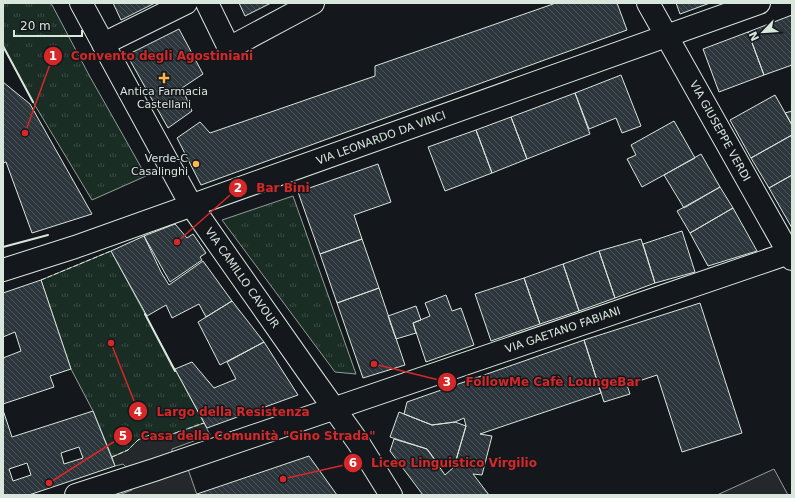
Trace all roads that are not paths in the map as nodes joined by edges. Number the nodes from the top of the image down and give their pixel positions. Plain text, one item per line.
1 (81, 3) edge
2 (186, 3) edge
3 (207, 3) edge
4 (312, 3) edge
5 (648, 3) edge
6 (759, 3) edge
7 (667, 36) junction
8 (103, 44) junction
9 (191, 205) junction
10 (791, 254) edge
11 (3, 270) edge
12 (333, 408) junction
13 (358, 442) junction
14 (76, 495) edge
15 (391, 495) edge
16 (402, 495) edge

1 - 8 street, VIA CAMILLO CAVOUR
2 - 8 street
3 - 4 street
5 - 7 street, VIA GIUSEPPE VERDI
6 - 7 street, VIA LEONARDO DA VINCI
7 - 9 street, VIA LEONARDO DA VINCI
7 - 10 street, VIA GIUSEPPE VERDI
8 - 9 street, VIA CAMILLO CAVOUR
9 - 11 street, VIA LEONARDO DA VINCI
9 - 12 street, VIA CAMILLO CAVOUR
10 - 12 street, VIA GAETANO FABIANI
12 - 13 street, VIA CAMILLO CAVOUR
12 - 14 street, VIA GAETANO FABIANI
13 - 15 street, VIA CAMILLO CAVOUR
13 - 16 street, VIA CAMILLO CAVOUR

